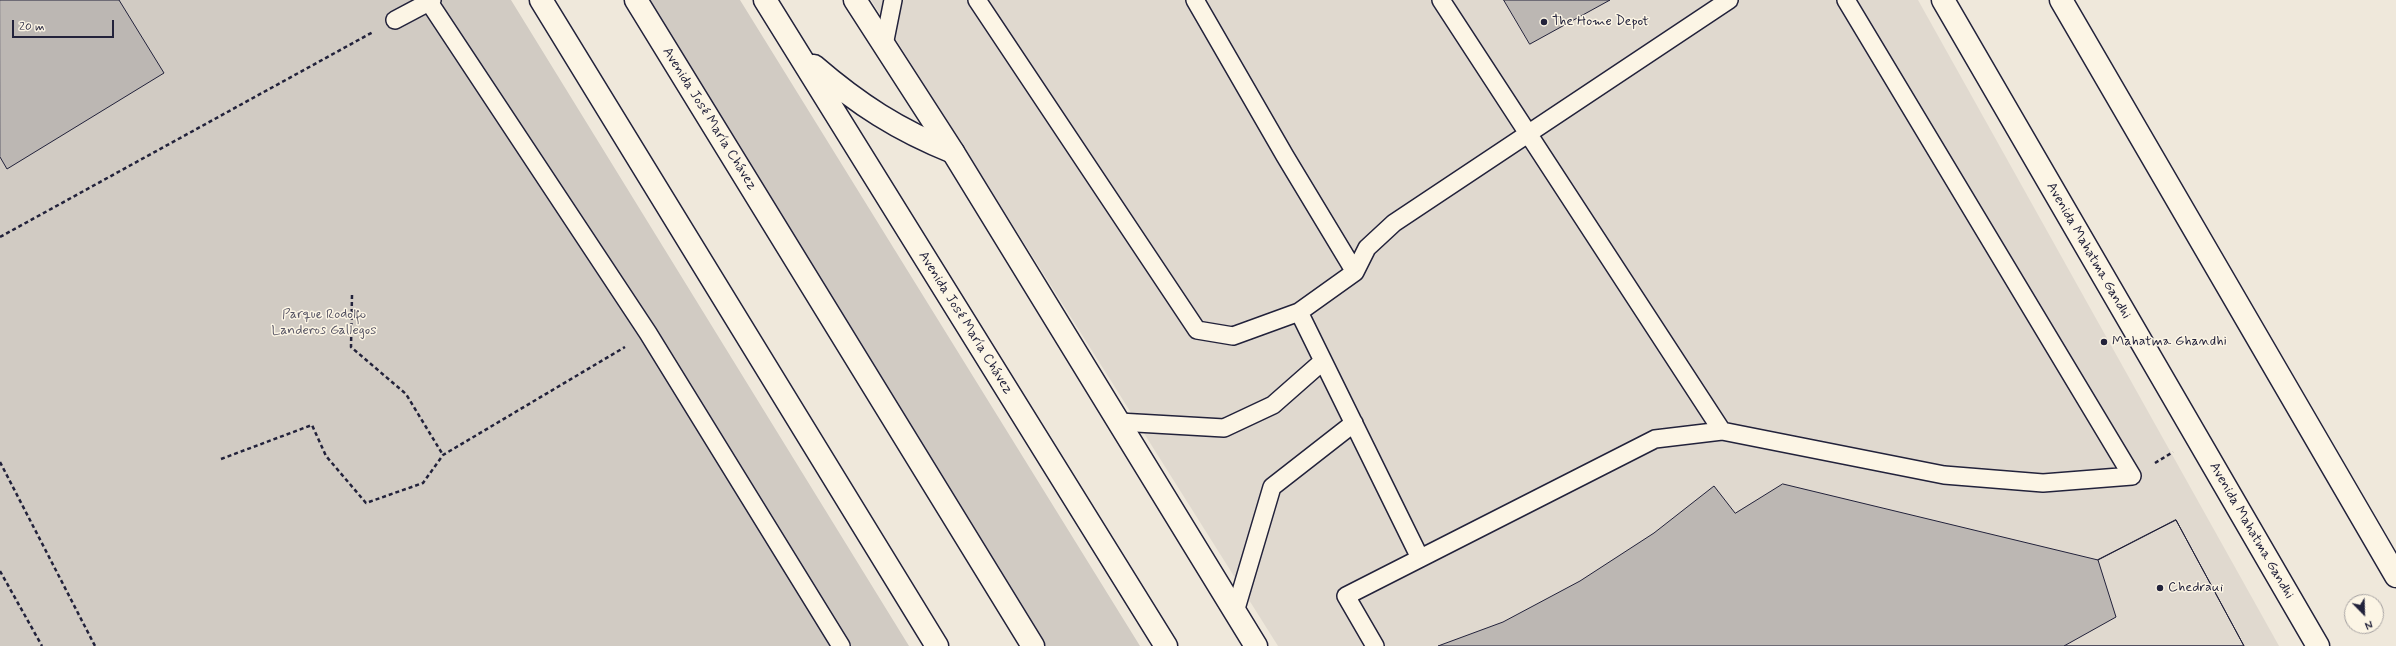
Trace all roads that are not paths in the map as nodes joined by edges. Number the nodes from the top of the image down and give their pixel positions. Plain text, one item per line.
1 (541, 0) edge
2 (636, 0) edge
3 (765, 0) edge
4 (855, 0) edge
5 (893, 0) edge
6 (978, 0) edge
7 (1195, 0) edge
8 (1441, 0) edge
9 (1730, 0) edge
10 (1846, 0) edge
11 (2061, 0) edge
12 (430, 1) edge
13 (1941, 3) edge
14 (395, 20) road end
15 (789, 39) junction
16 (884, 45) junction
17 (1528, 134) junction
18 (953, 152) junction
19 (1355, 272) junction
20 (1299, 312) junction
21 (1323, 361) junction
22 (1119, 422) junction
23 (1354, 423) junction
24 (1722, 431) junction
25 (1420, 558) junction
26 (2396, 576) edge
27 (1236, 612) junction
28 (841, 646) edge
29 (937, 646) edge
30 (1033, 646) edge
31 (1166, 646) edge
32 (1256, 646) edge
33 (1375, 646) edge
34 (2318, 646) edge

1 - 29 main road
2 - 30 main road, Avenida José María Chávez
3 - 15 main road, Avenida José María Chávez
4 - 16 main road
5 - 16 lane
6 - 20 lane
7 - 19 lane
8 - 17 lane
9 - 17 lane
10 - 24 lane
11 - 26 main road
12 - 14 lane
12 - 28 lane
13 - 34 main road, Avenida Mahatma Gandhi
15 - 18 main road
15 - 31 main road, Avenida José María Chávez
16 - 18 main road
17 - 19 lane
17 - 24 lane
18 - 22 main road
19 - 20 lane
20 - 21 lane
21 - 22 lane
21 - 23 lane
22 - 27 main road
23 - 25 lane
23 - 27 lane
24 - 25 lane
25 - 33 lane
27 - 32 main road

